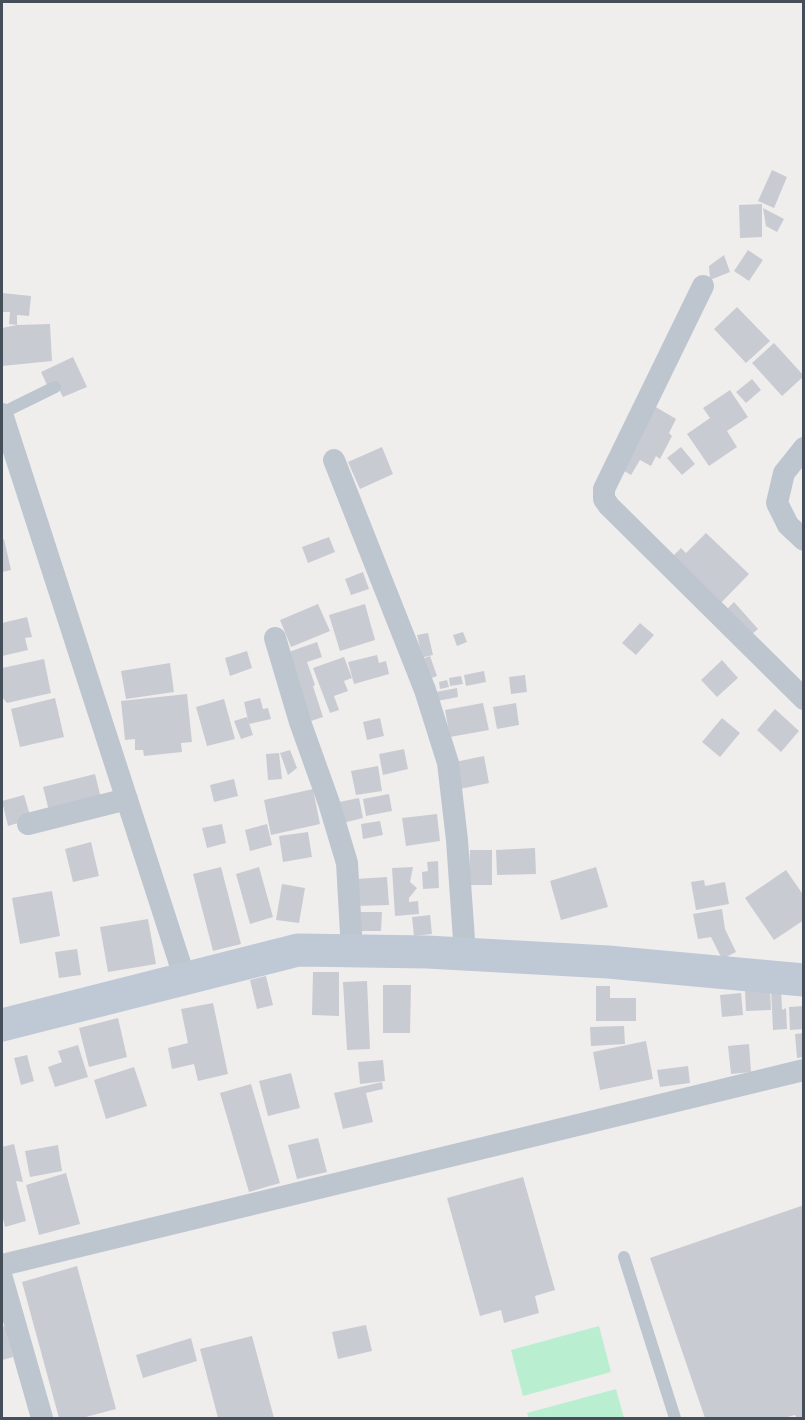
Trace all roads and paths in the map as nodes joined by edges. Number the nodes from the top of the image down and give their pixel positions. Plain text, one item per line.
1 (703, 286) dead end
2 (55, 387) dead end
3 (2, 413) edge
4 (804, 447) edge
5 (334, 460) dead end
6 (804, 540) edge
7 (274, 638) dead end
8 (804, 699) edge
9 (127, 799) junction
10 (28, 824) dead end
11 (352, 951) junction
12 (465, 954) junction
13 (186, 980) junction
14 (804, 980) edge
15 (2, 1025) edge
16 (804, 1070) edge
17 (624, 1257) dead end
18 (2, 1265) edge
19 (2, 1278) edge
20 (42, 1419) edge
21 (675, 1419) edge

1 - 8 street
2 - 3 lane
3 - 9 street
4 - 6 street
5 - 12 street
7 - 11 street
9 - 10 street
9 - 13 street
11 - 12 street
11 - 13 street
12 - 14 street
13 - 15 street
16 - 18 street
17 - 21 lane
19 - 20 street

